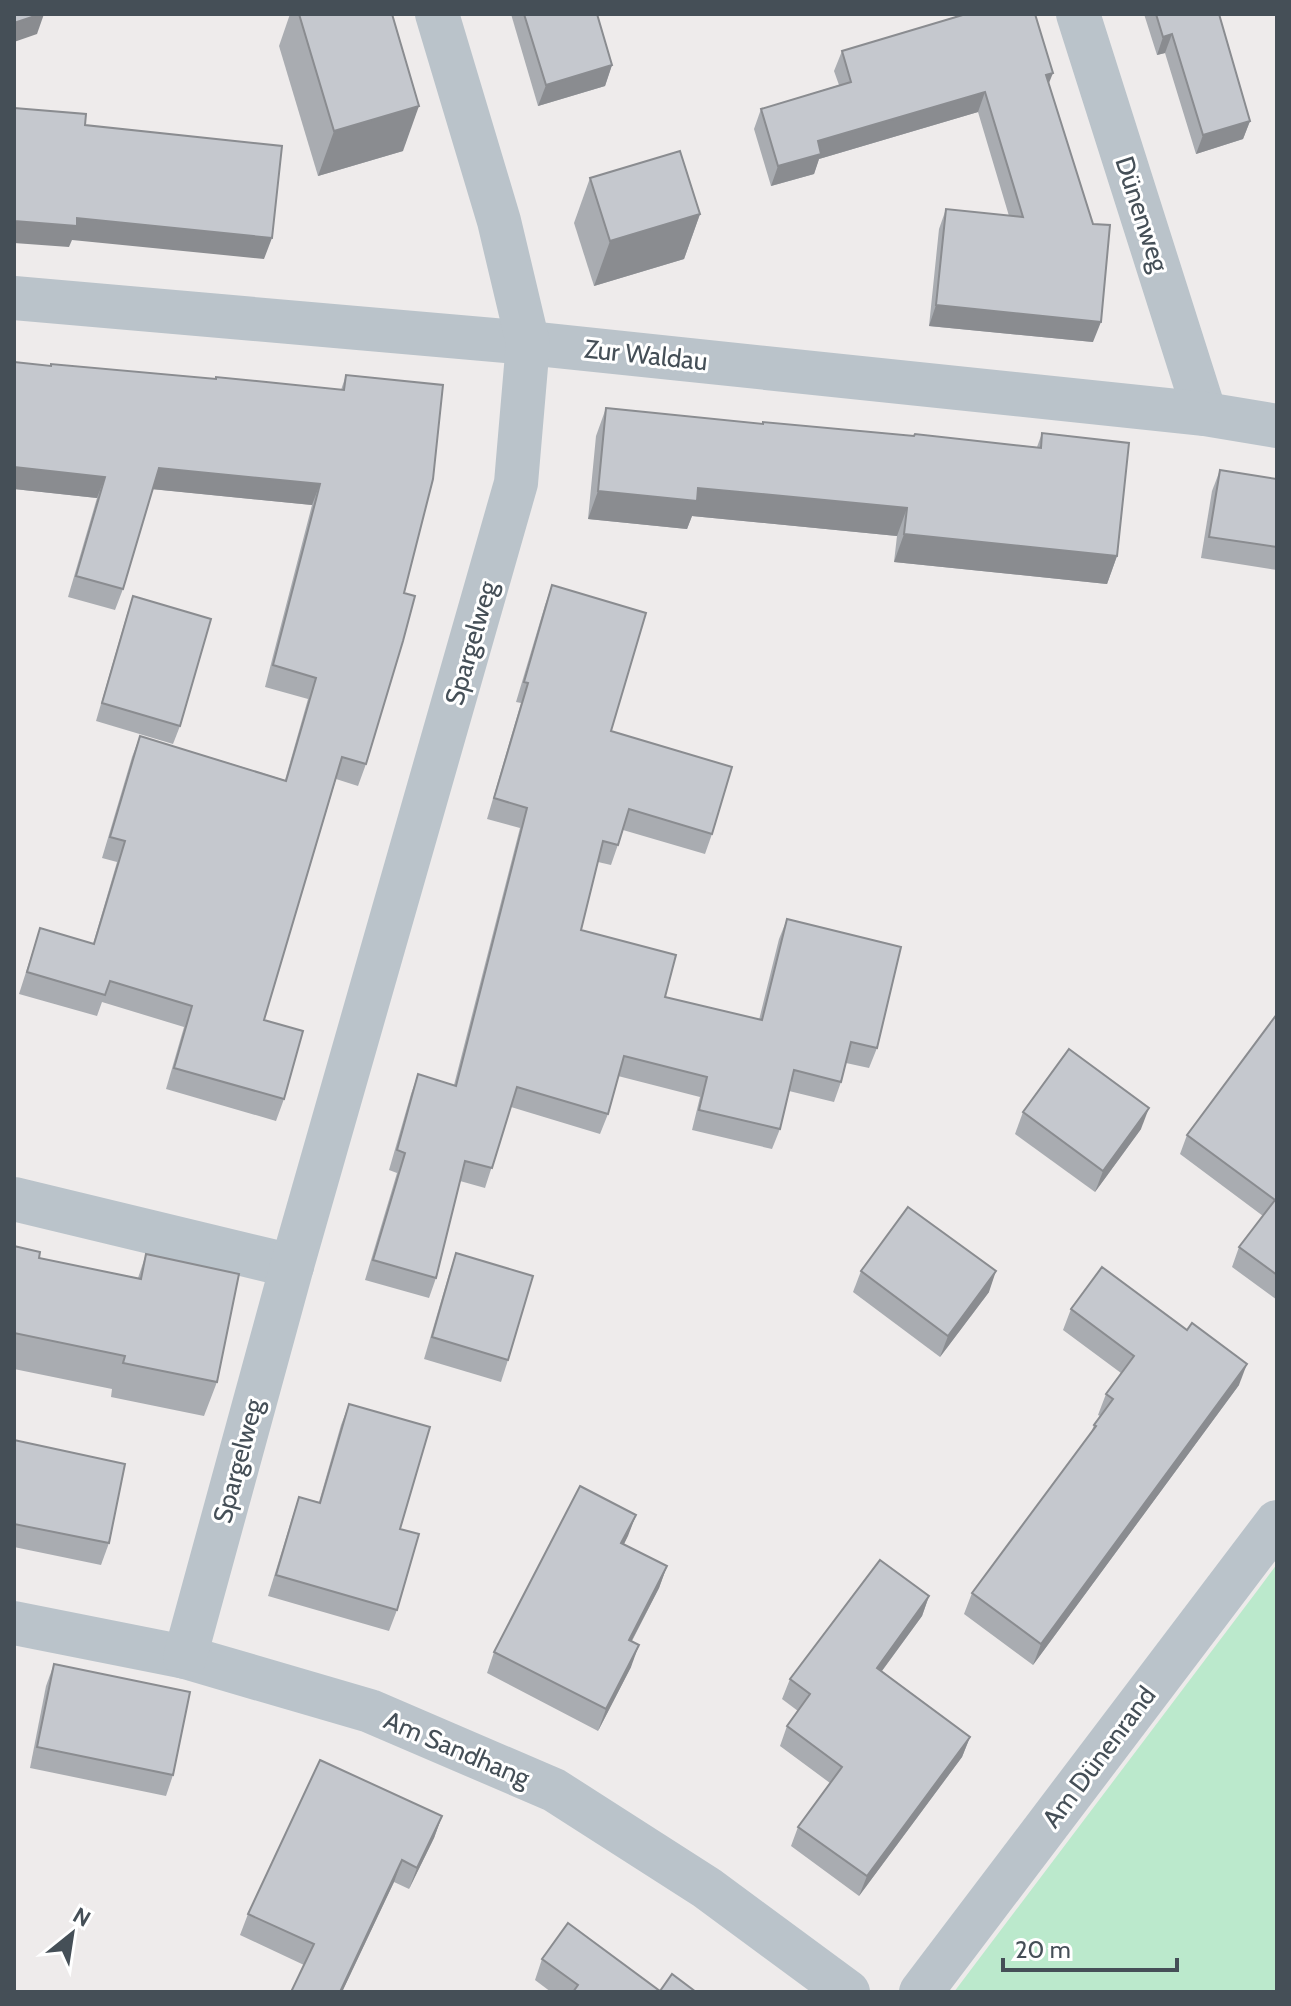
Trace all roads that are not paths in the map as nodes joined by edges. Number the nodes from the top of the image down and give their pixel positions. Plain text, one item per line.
1 (437, 14) edge
2 (1078, 14) edge
3 (14, 298) edge
4 (528, 343) junction
5 (1205, 414) junction
6 (1277, 426) edge
7 (14, 1199) edge
8 (292, 1266) junction
9 (1277, 1522) edge
10 (14, 1623) edge
11 (185, 1657) junction
12 (848, 1992) edge
13 (921, 1992) edge

1 - 4 street, Spargelweg
2 - 5 street, Dünenweg
3 - 4 street, Zur Waldau
4 - 5 street, Zur Waldau
4 - 8 street, Spargelweg
5 - 6 street, Zur Waldau
7 - 8 street
8 - 11 street, Spargelweg
9 - 13 street, Am Dünenrand
10 - 11 street, Am Sandhang
11 - 12 street, Am Sandhang

